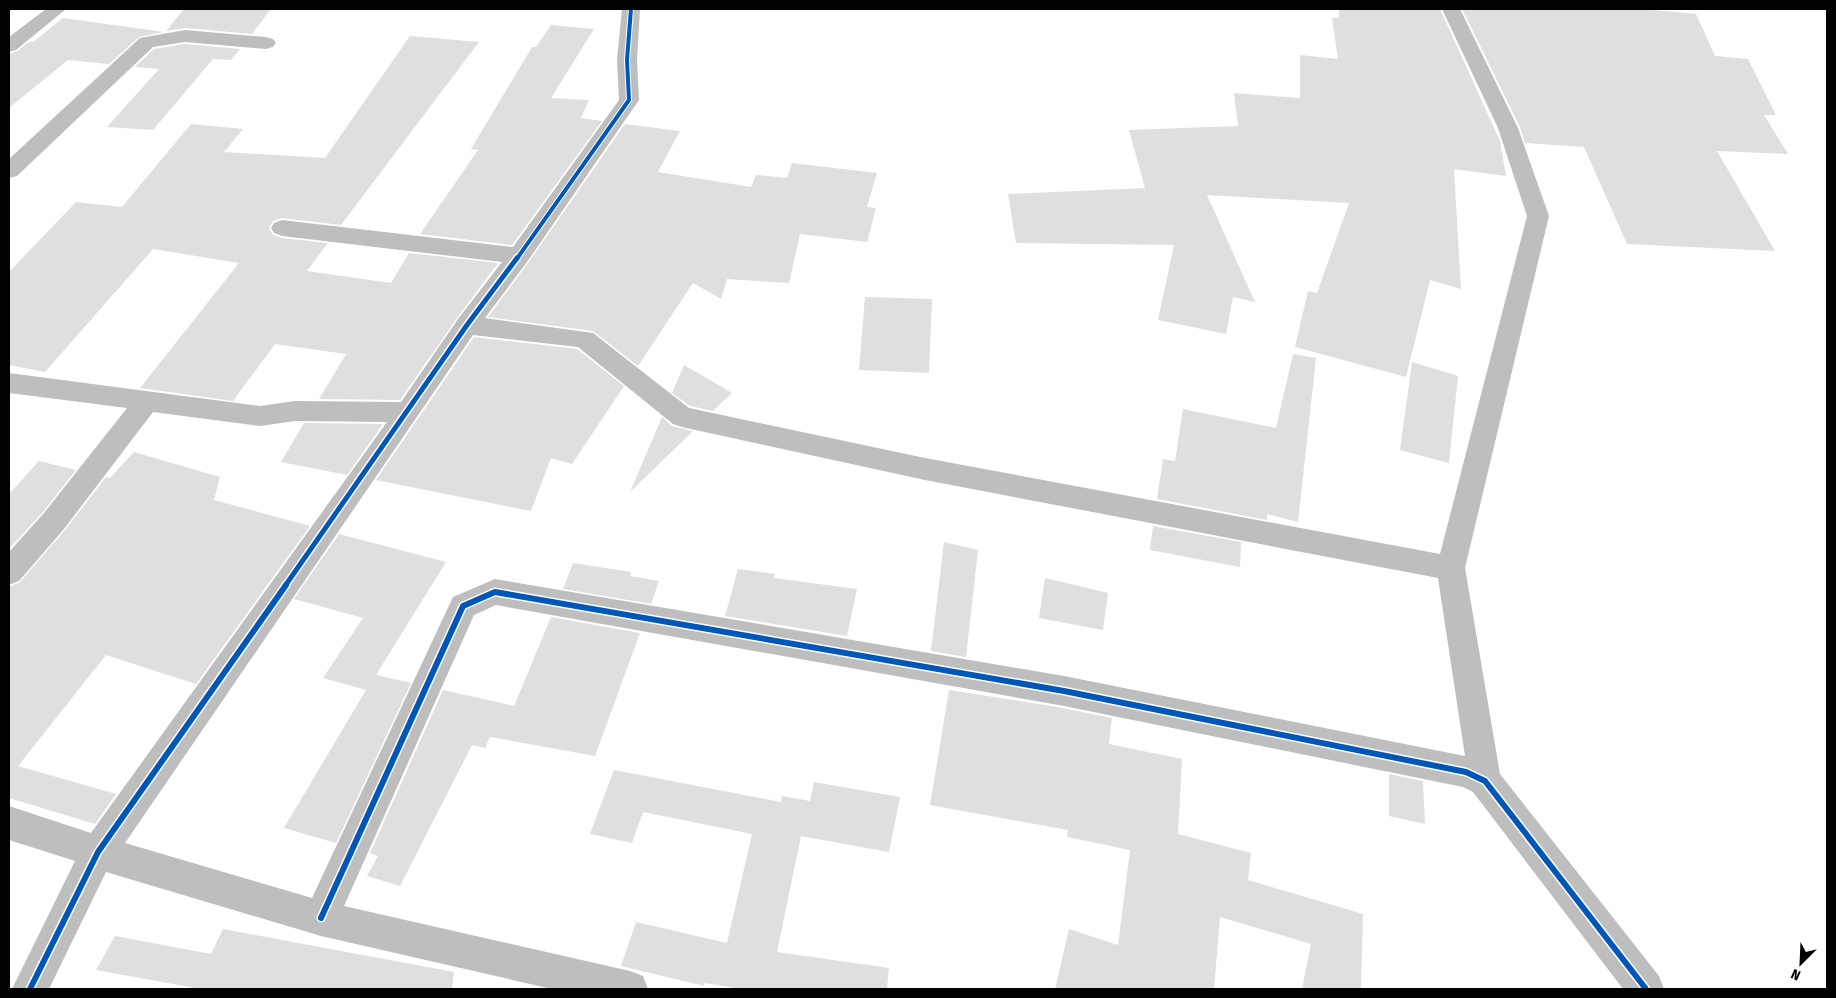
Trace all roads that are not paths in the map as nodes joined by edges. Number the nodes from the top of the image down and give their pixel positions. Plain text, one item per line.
1 (57, 9) edge
2 (631, 9) edge
3 (1451, 9) edge
4 (266, 43) dead end
5 (9, 46) edge
6 (9, 144) edge
7 (32, 149) junction
8 (9, 171) edge
9 (282, 228) dead end
10 (519, 256) junction
11 (467, 325) junction
12 (9, 383) edge
13 (148, 401) junction
14 (408, 412) junction
15 (1451, 568) junction
16 (9, 572) edge
17 (1485, 781) junction
18 (9, 823) edge
19 (98, 852) junction
20 (321, 918) junction
21 (30, 989) edge
22 (630, 989) edge
23 (1646, 989) edge

1 - 5 street
2 - 10 street
3 - 15 street
4 - 7 street
6 - 7 street
7 - 8 street
9 - 10 street
10 - 11 street
11 - 14 street
11 - 15 street
12 - 13 street
13 - 14 street
13 - 16 street
14 - 19 street
15 - 17 street
17 - 20 street
17 - 23 street
18 - 19 street
19 - 20 street
19 - 21 street
20 - 22 street

